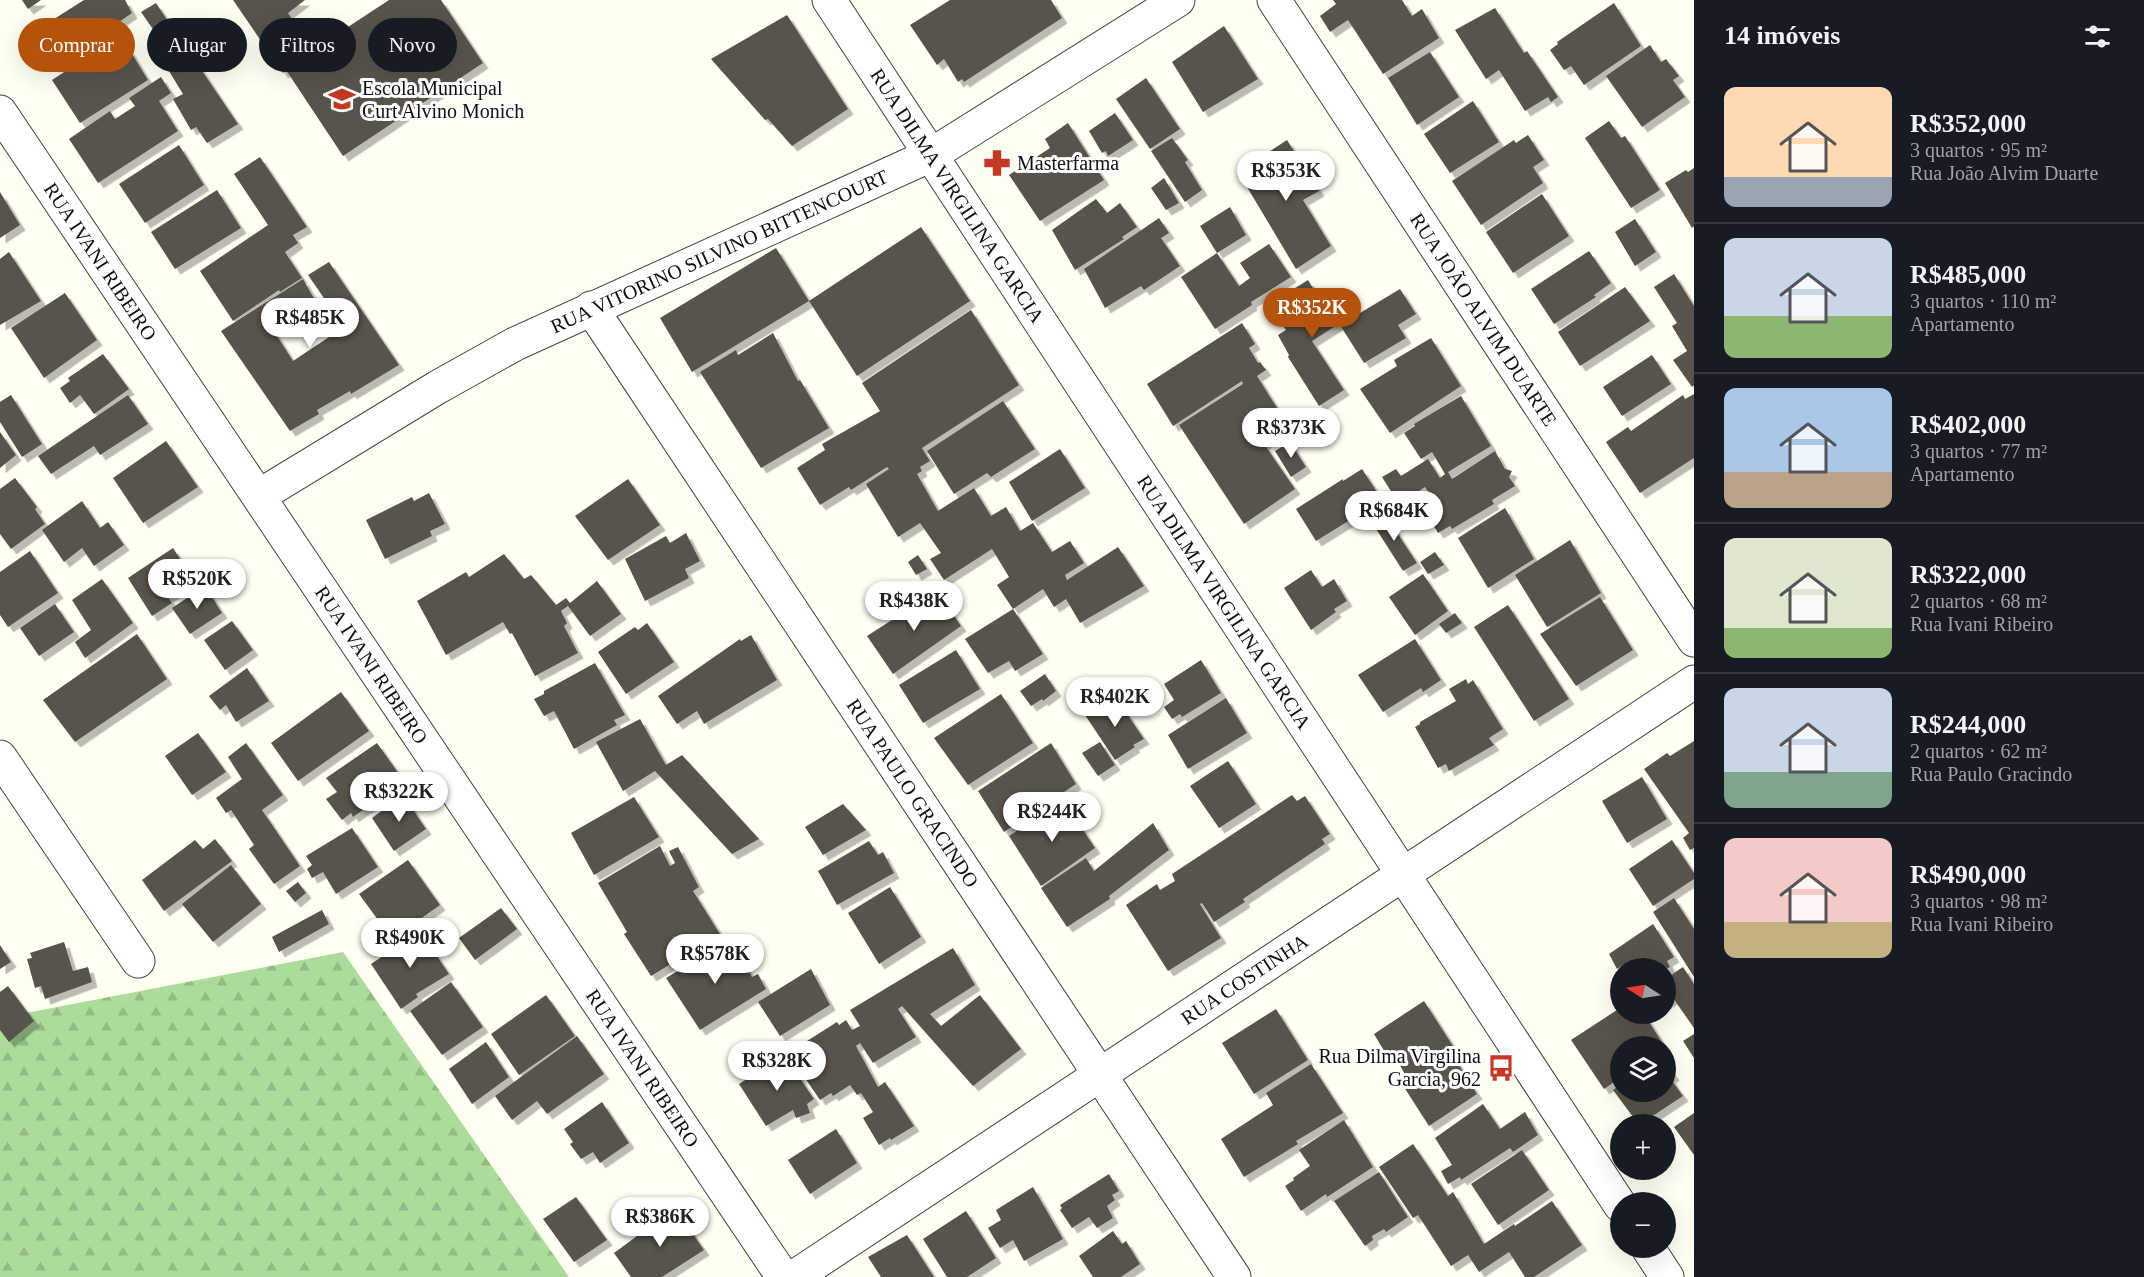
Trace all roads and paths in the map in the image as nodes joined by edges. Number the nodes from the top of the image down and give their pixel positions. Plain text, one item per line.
1 (829, 0) edge
2 (1178, 0) edge
3 (1274, 0) edge
4 (0, 112) edge
5 (931, 155) junction
6 (591, 308) junction
7 (259, 496) junction
8 (1694, 640) edge
9 (1694, 682) edge
10 (0, 757) edge
11 (1403, 874) junction
12 (138, 961) dead end
13 (1100, 1075) junction
14 (1611, 1192) edge
15 (1655, 1258) edge
16 (783, 1277) edge
17 (794, 1277) edge
18 (1234, 1277) edge
19 (1667, 1277) edge

1 - 5 street, RUA DILMA VIRGILINA GARCIA
2 - 5 street, RUA VITORINO SILVINO BITTENCOURT
3 - 8 street, RUA JOÃO ALVIM DUARTE
4 - 7 street, RUA IVANI RIBEIRO
5 - 6 street, RUA VITORINO SILVINO BITTENCOURT
5 - 11 street, RUA DILMA VIRGILINA GARCIA
6 - 7 street, RUA VITORINO SILVINO BITTENCOURT
6 - 13 street, RUA PAULO GRACINDO
7 - 16 street, RUA IVANI RIBEIRO
9 - 11 street, RUA COSTINHA
10 - 12 street
11 - 13 street, RUA COSTINHA
11 - 14 street, RUA DILMA VIRGILINA GARCIA
13 - 17 street, RUA COSTINHA
13 - 18 street, RUA PAULO GRACINDO
15 - 19 street

